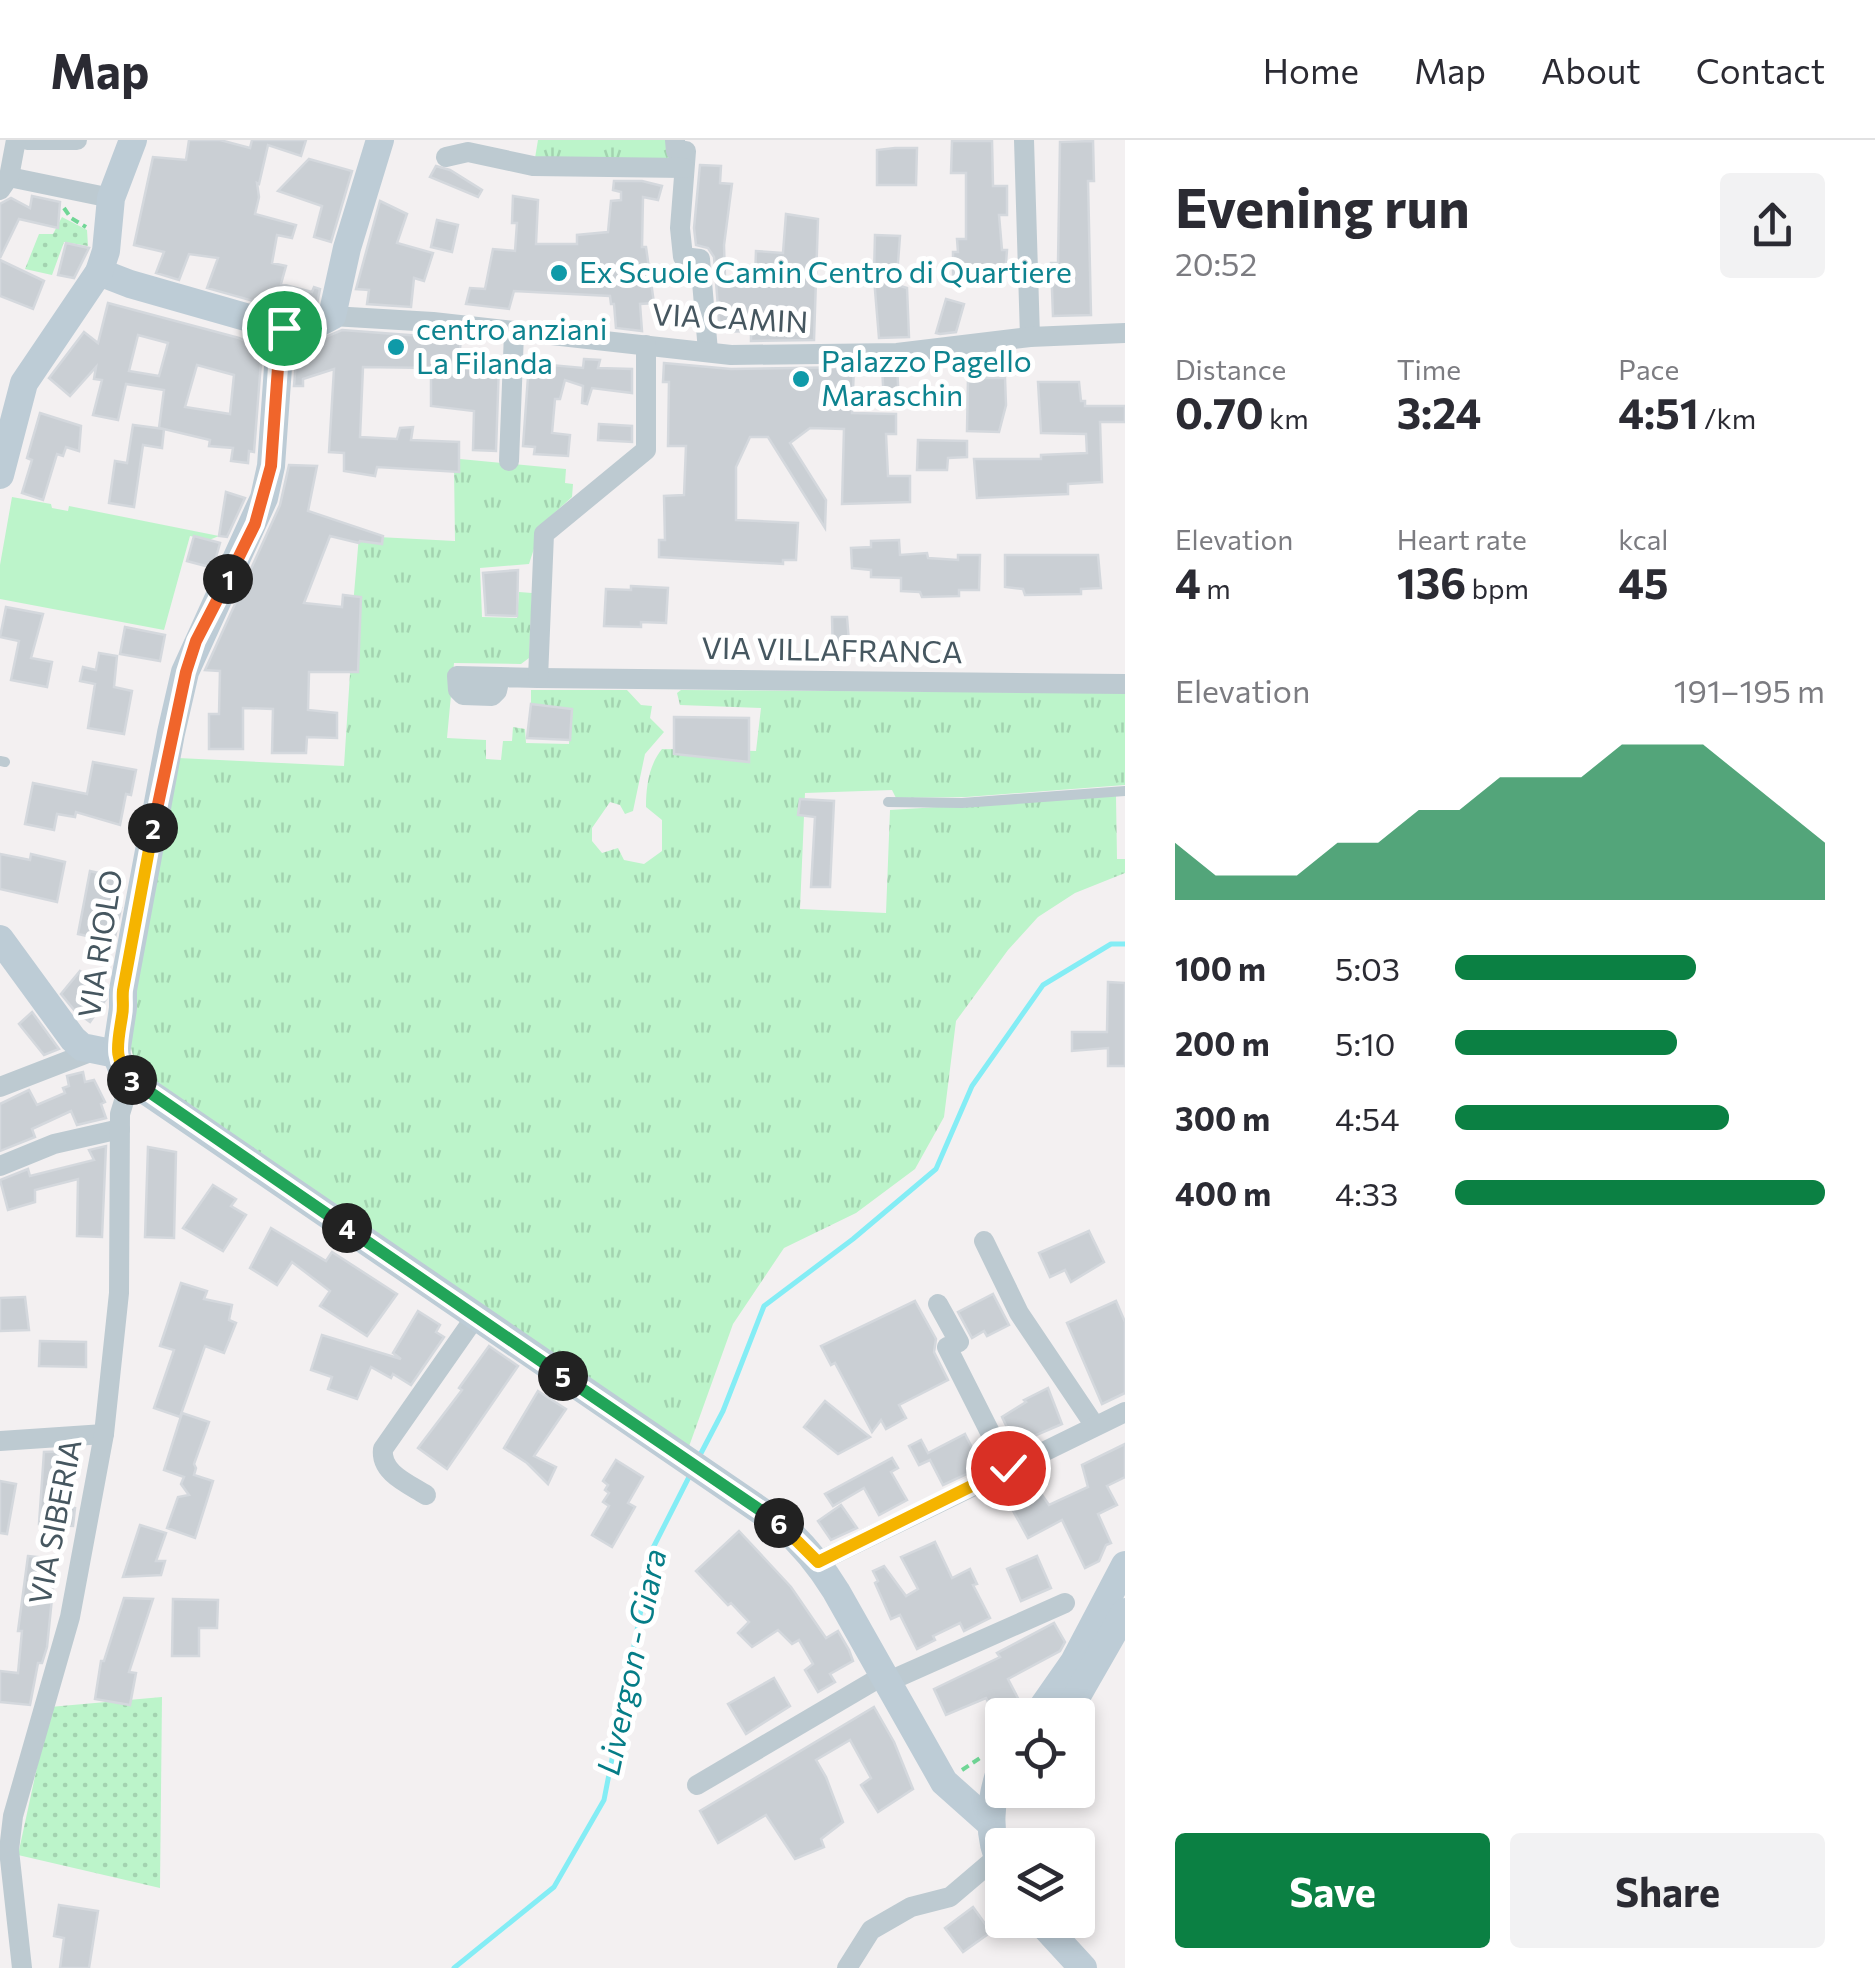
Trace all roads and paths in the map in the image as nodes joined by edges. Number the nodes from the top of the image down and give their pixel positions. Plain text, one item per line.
1 (16, 140) edge
2 (26, 140) edge
3 (77, 140) edge
4 (133, 140) edge
5 (380, 140) edge
6 (1024, 140) edge
7 (681, 153) edge
8 (446, 157) dead end
9 (5, 183) edge
10 (66, 189) junction
11 (111, 198) junction
12 (103, 262) junction
13 (332, 316) junction
14 (284, 328) junction
15 (514, 333) junction
16 (1125, 333) edge
17 (1030, 337) junction
18 (646, 345) junction
19 (708, 351) junction
20 (509, 461) dead end
21 (0, 475) edge
22 (500, 677) dead end
23 (538, 678) junction
24 (1125, 684) edge
25 (1125, 790) edge
26 (888, 802) dead end
27 (0, 939) edge
28 (104, 1052) junction
29 (136, 1084) junction
30 (0, 1087) edge
31 (120, 1129) junction
32 (0, 1166) edge
33 (984, 1240) dead end
34 (938, 1304) dead end
35 (476, 1316) junction
36 (1125, 1412) edge
37 (1095, 1426) junction
38 (104, 1434) junction
39 (0, 1440) edge
40 (1008, 1468) junction
41 (426, 1496) dead end
42 (818, 1562) junction
43 (1125, 1564) edge
44 (1065, 1604) dead end
45 (1125, 1612) edge
46 (886, 1678) junction
47 (1049, 1698) edge
48 (1076, 1698) edge
49 (985, 1763) edge
50 (944, 1782) junction
51 (697, 1785) dead end
52 (992, 1808) edge
53 (1000, 1808) edge
54 (7, 1816) edge
55 (990, 1823) junction
56 (991, 1828) edge
57 (985, 1872) edge
58 (1056, 1938) edge
59 (22, 1968) edge
60 (847, 1968) edge
61 (1083, 1968) edge

1 - 9 street
2 - 3 street
4 - 11 street
5 - 13 street
6 - 17 street
7 - 8 street
7 - 19 street
9 - 10 street
10 - 11 street
10 - 12 path
11 - 12 street
12 - 14 street
12 - 21 street
13 - 14 street
13 - 15 street, VIA CAMIN
14 - 28 street, VIA RIOLO
15 - 18 street, VIA CAMIN
15 - 20 street
16 - 17 street, VIA CAMIN
17 - 19 street, VIA CAMIN
18 - 19 street, VIA CAMIN
18 - 23 street
22 - 23 street, VIA VILLAFRANCA
23 - 24 street, VIA VILLAFRANCA
25 - 26 lane
27 - 28 street
28 - 29 street
28 - 30 street
29 - 31 street, VIA SIBERIA
29 - 35 street
31 - 32 street
31 - 38 street, VIA SIBERIA
33 - 37 street
34 - 40 street
35 - 41 street
35 - 42 street
36 - 37 street
37 - 40 street
38 - 39 street
38 - 54 street, VIA SIBERIA
40 - 42 street
42 - 46 street
43 - 47 street
44 - 46 street
45 - 48 street
46 - 50 street
46 - 51 street
49 - 50 path
50 - 55 street
52 - 55 street
53 - 55 street
54 - 59 street, VIA SIBERIA
55 - 56 street
57 - 60 street
58 - 61 street

